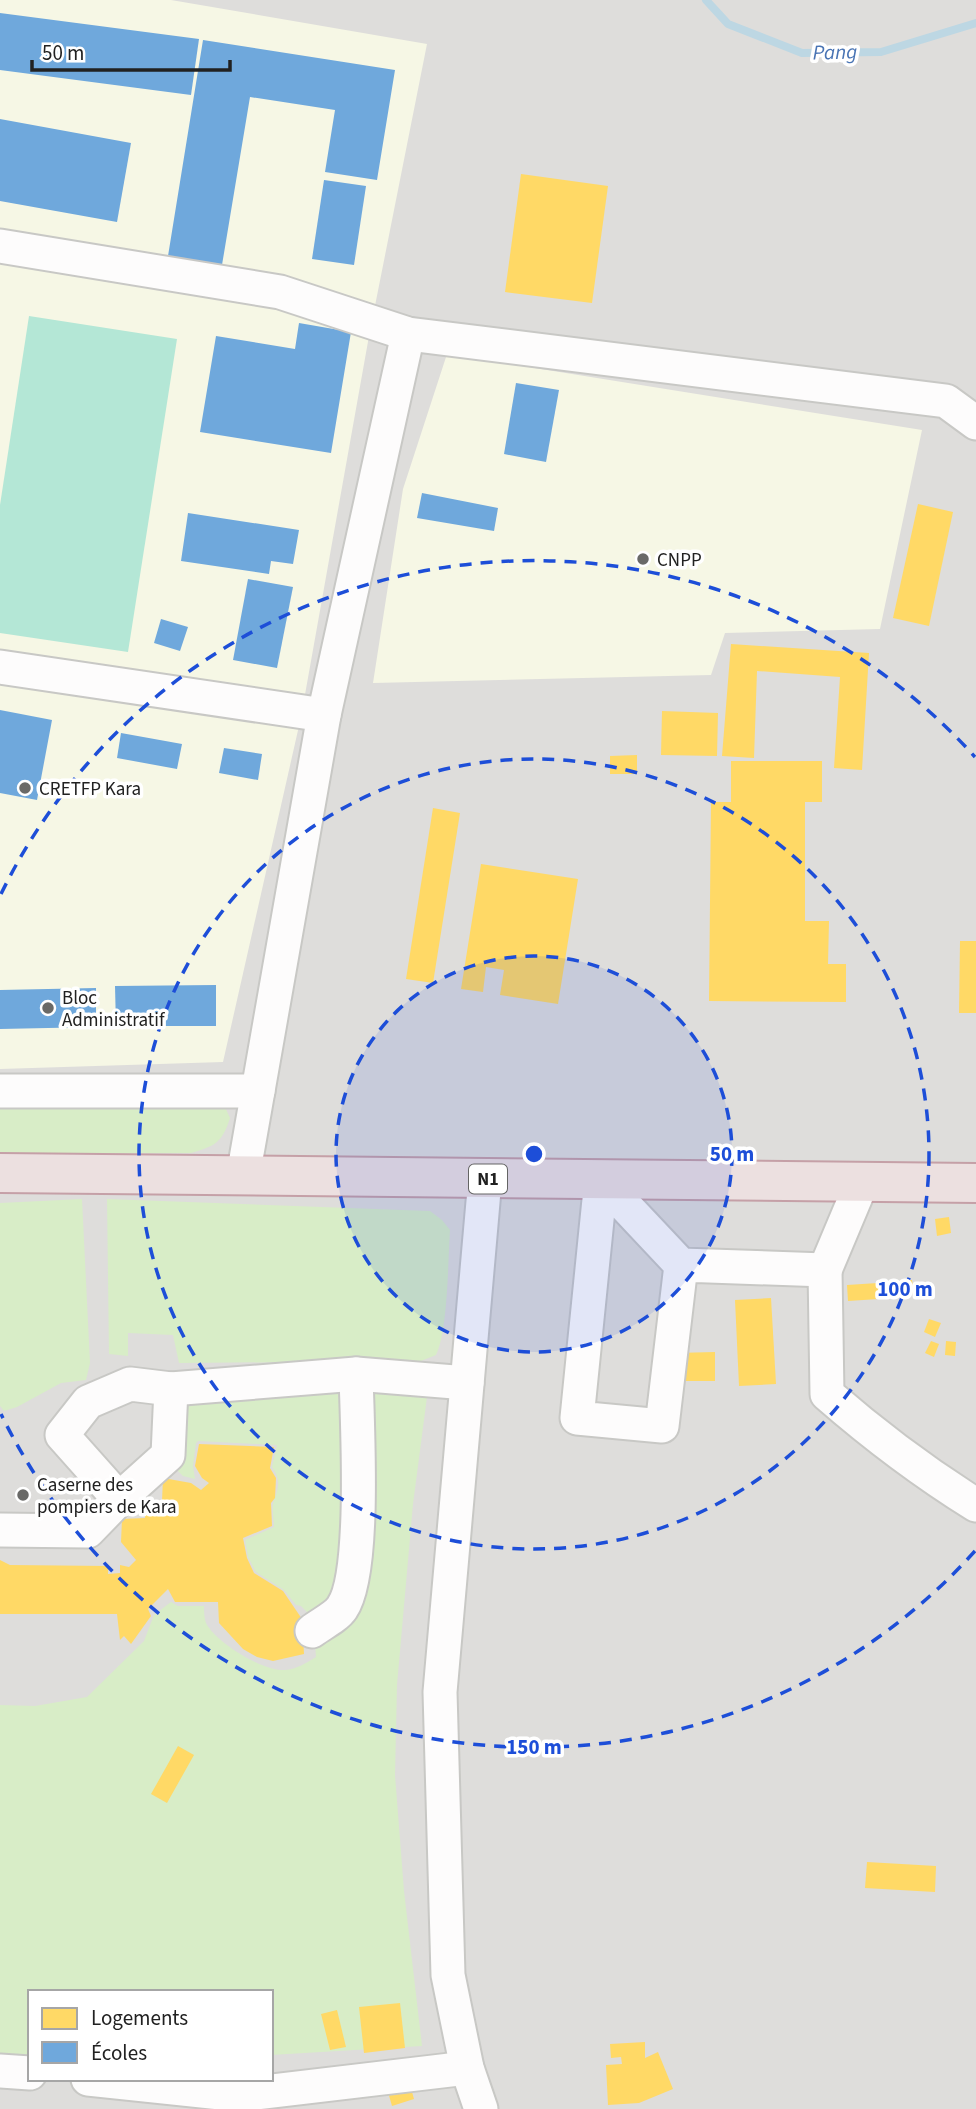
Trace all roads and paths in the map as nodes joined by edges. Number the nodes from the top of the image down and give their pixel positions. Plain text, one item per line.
1 (0, 246) edge
2 (408, 334) junction
3 (976, 423) edge
4 (0, 667) edge
5 (324, 715) junction
6 (0, 1091) edge
7 (258, 1091) junction
8 (0, 1173) edge
9 (243, 1176) junction
10 (485, 1179) junction
11 (601, 1180) junction
12 (862, 1182) junction
13 (976, 1183) edge
14 (681, 1265) junction
15 (825, 1270) junction
16 (356, 1374) junction
17 (467, 1383) junction
18 (171, 1389) junction
19 (120, 1499) junction
20 (976, 1505) edge
21 (0, 1530) edge
22 (312, 1631) dead end
23 (467, 2068) junction
24 (0, 2071) edge
25 (28, 2073) edge
26 (107, 2081) edge
27 (481, 2109) edge

1 - 2 street
2 - 3 street
2 - 5 street
4 - 5 street
5 - 7 street
6 - 7 street
7 - 9 street
8 - 9 highway, N1
9 - 10 highway, N1
10 - 11 highway, N1
10 - 17 street
11 - 12 highway, N1
11 - 14 street
11 - 14 street
12 - 13 highway, N1
12 - 15 street
14 - 15 street
15 - 20 street
16 - 17 street
16 - 18 street
16 - 22 street
17 - 23 street
18 - 19 street
18 - 19 street
19 - 21 street
23 - 26 street
23 - 27 street
24 - 25 street

